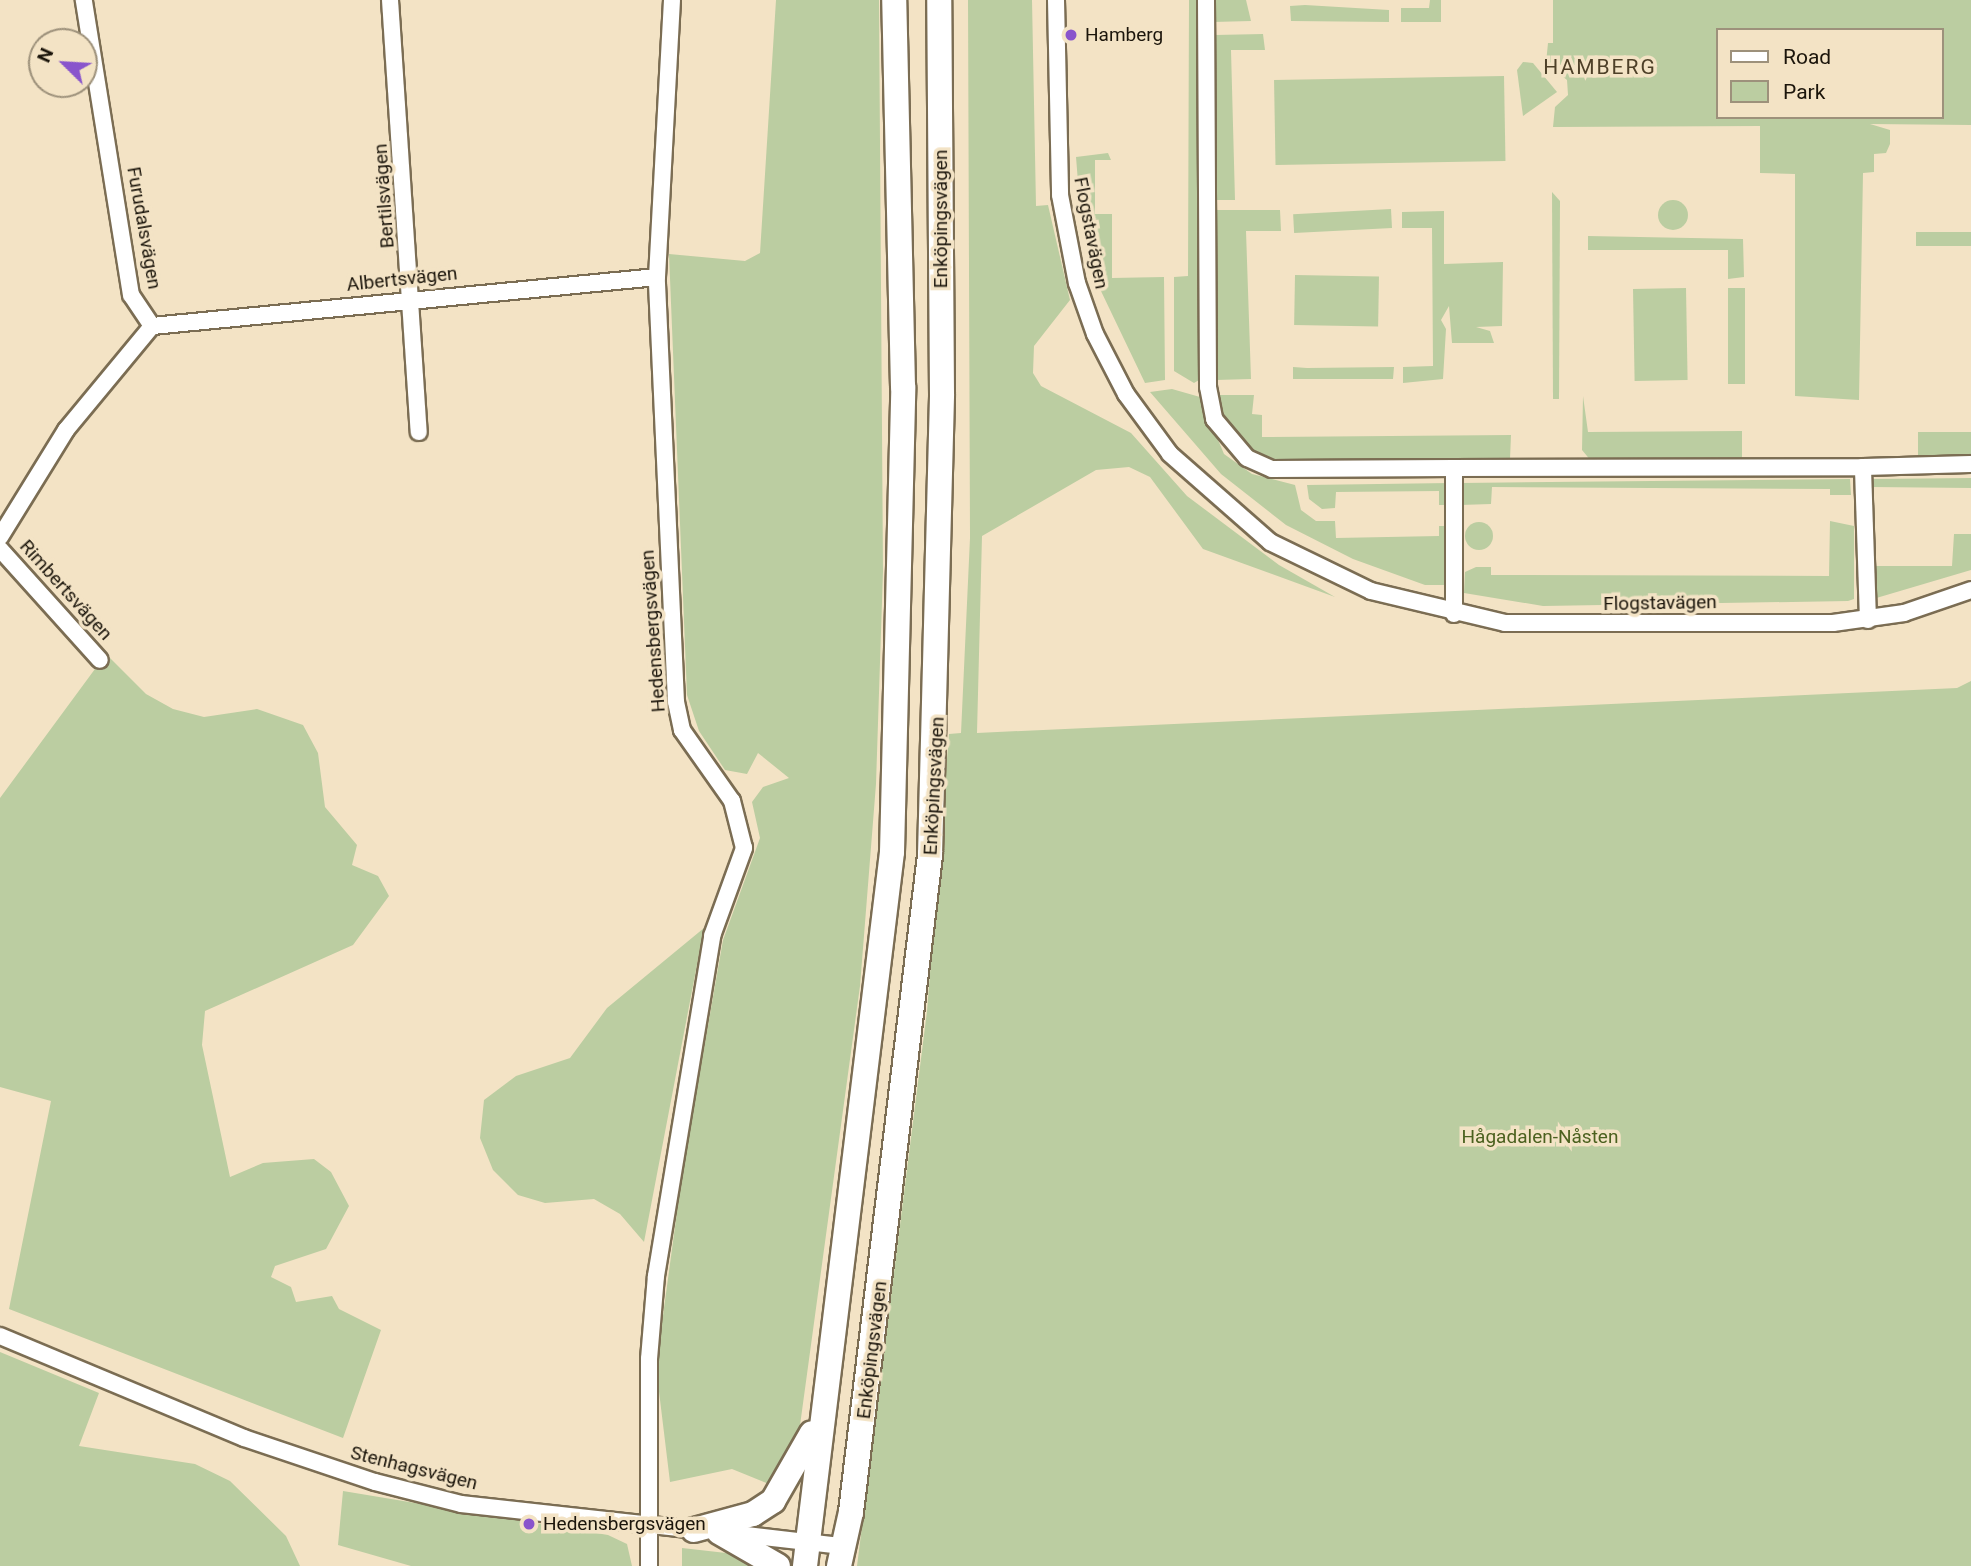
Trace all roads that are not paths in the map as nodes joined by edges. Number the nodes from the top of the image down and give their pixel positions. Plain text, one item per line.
1 (84, 0) edge
2 (390, 0) edge
3 (672, 0) edge
4 (894, 0) edge
5 (939, 0) edge
6 (1056, 0) edge
7 (1206, 0) edge
8 (657, 277) junction
9 (412, 298) junction
10 (152, 326) junction
11 (419, 432) dead end
12 (1971, 464) edge
13 (1863, 467) junction
14 (1454, 468) junction
15 (0, 537) edge
16 (0, 549) edge
17 (1971, 590) edge
18 (1454, 614) junction
19 (1868, 620) junction
20 (100, 660) dead end
21 (0, 1336) edge
22 (825, 1404) junction
23 (649, 1526) junction
24 (706, 1531) junction
25 (807, 1541) junction
26 (840, 1556) edge
27 (649, 1566) edge
28 (778, 1566) edge
29 (805, 1566) edge

1 - 10 street, Furudalsvägen
2 - 9 street, Bertilsvägen
3 - 8 street, Hedensbergsvägen
4 - 22 main road, Enköpingsvägen
5 - 26 main road, Enköpingsvägen
6 - 18 street, Flogstavägen
7 - 14 street
8 - 9 street, Albertsvägen
8 - 23 street, Hedensbergsvägen
9 - 10 street, Albertsvägen
9 - 11 street, Bertilsvägen
10 - 15 street
12 - 13 street
13 - 14 street
13 - 19 street
14 - 18 street
16 - 20 street, Rimbertsvägen
17 - 19 street, Flogstavägen
18 - 19 street, Flogstavägen
21 - 23 street, Stenhagsvägen
22 - 24 main road
22 - 25 main road, Enköpingsvägen
23 - 24 street, Stenhagsvägen
23 - 27 street, Hedensbergsvägen
24 - 25 street, Stenhagsvägen
24 - 28 main road
25 - 26 street, Stenhagsvägen
25 - 29 main road, Enköpingsvägen

